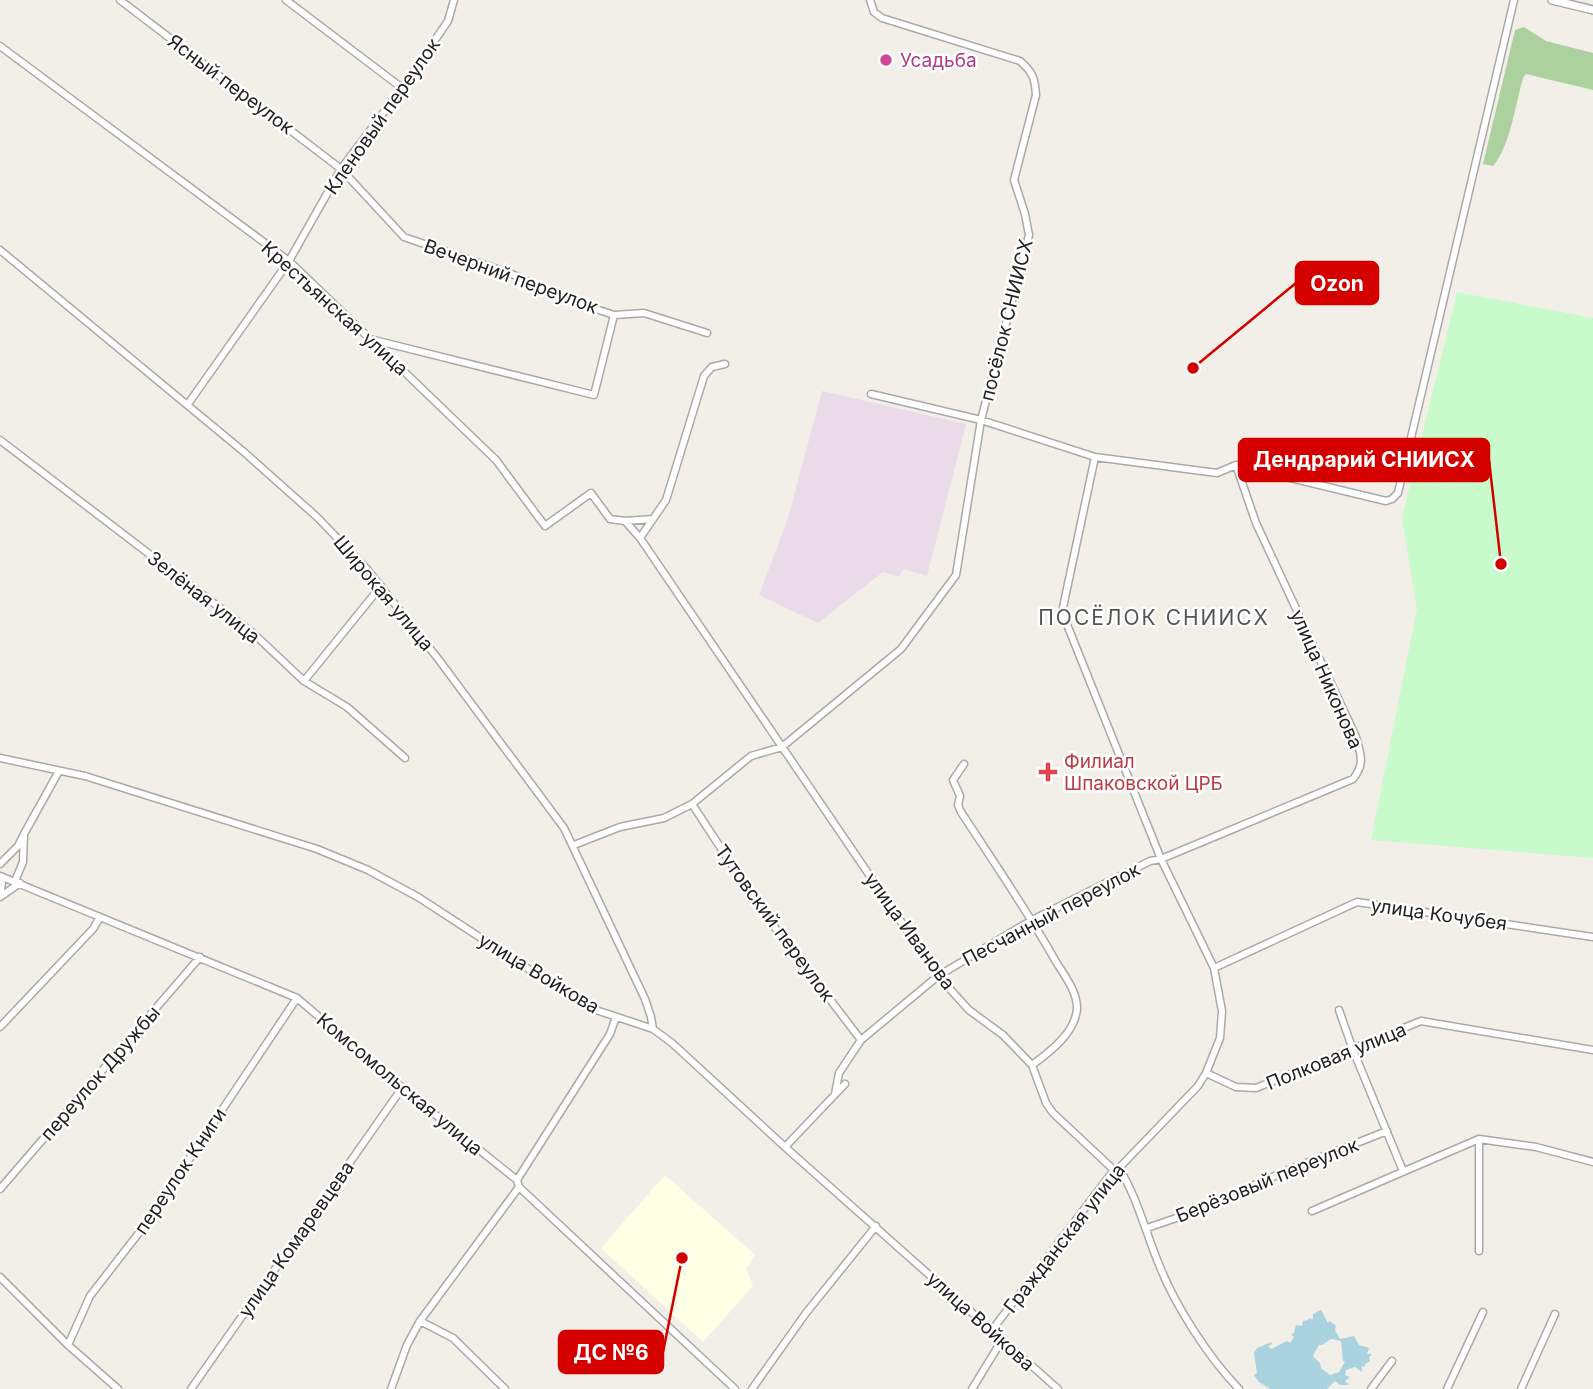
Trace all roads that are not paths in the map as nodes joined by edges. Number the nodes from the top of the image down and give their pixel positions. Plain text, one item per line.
1 (120, 0) edge
2 (286, 0) edge
3 (454, 0) edge
4 (870, 0) edge
5 (1514, 0) edge
6 (1552, 0) edge
7 (1593, 10) edge
8 (0, 46) edge
9 (402, 88) junction
10 (341, 169) junction
11 (0, 250) edge
12 (289, 261) junction
13 (614, 314) junction
14 (707, 333) dead end
15 (372, 339) junction
16 (725, 364) dead end
17 (871, 394) dead end
18 (188, 404) junction
19 (981, 420) junction
20 (0, 440) edge
21 (1095, 457) junction
22 (1236, 465) junction
23 (653, 519) junction
24 (625, 521) junction
25 (543, 522) joint
26 (640, 538) junction
27 (381, 586) junction
28 (304, 681) junction
29 (782, 747) junction
30 (0, 758) edge
31 (405, 758) dead end
32 (964, 764) dead end
33 (59, 771) junction
34 (692, 804) junction
35 (24, 834) junction
36 (574, 845) junction
37 (1161, 859) junction
38 (0, 864) edge
39 (0, 878) edge
40 (18, 882) junction
41 (0, 897) edge
42 (100, 916) junction
43 (1032, 920) junction
44 (1593, 937) edge
45 (200, 957) junction
46 (1214, 968) junction
47 (937, 976) junction
48 (297, 998) junction
49 (1339, 1010) dead end
50 (616, 1017) junction
51 (0, 1027) edge
52 (653, 1029) junction
53 (861, 1040) junction
54 (1593, 1050) edge
55 (1353, 1051) junction
56 (1032, 1065) junction
57 (1206, 1073) junction
58 (845, 1084) dead end
59 (402, 1088) junction
60 (835, 1094) junction
61 (1387, 1131) junction
62 (1479, 1139) junction
63 (785, 1147) junction
64 (1593, 1162) edge
65 (1116, 1169) junction
66 (1403, 1171) junction
67 (518, 1184) junction
68 (0, 1189) edge
69 (1312, 1211) dead end
70 (876, 1226) junction
71 (1147, 1228) junction
72 (1479, 1251) dead end
73 (0, 1277) edge
74 (1483, 1312) dead end
75 (1555, 1314) dead end
76 (420, 1321) junction
77 (992, 1330) junction
78 (1002, 1340) junction
79 (68, 1345) junction
80 (1392, 1361) dead end
81 (118, 1389) edge
82 (191, 1389) edge
83 (391, 1389) edge
84 (505, 1389) edge
85 (735, 1389) edge
86 (752, 1389) edge
87 (972, 1389) edge
88 (1058, 1389) edge
89 (1239, 1389) edge
90 (1371, 1389) edge
91 (1447, 1389) edge
92 (1521, 1389) edge

1 - 10 street, Ясный переулок
2 - 9 street
3 - 9 street, Кленовый переулок
4 - 19 street, посёлок СНИИСХ
5 - 22 street
6 - 7 street
8 - 12 street, Крестьянская улица
9 - 10 street, Кленовый переулок
10 - 12 street, Кленовый переулок
10 - 13 street, Вечерний переулок
11 - 18 street, Широкая улица
12 - 15 street, Крестьянская улица
12 - 18 street, Кленовый переулок
13 - 14 street, Вечерний переулок
13 - 15 street
15 - 25 street, Крестьянская улица
16 - 23 street
17 - 19 street, посёлок СНИИСХ
18 - 27 street, Широкая улица
19 - 21 street, посёлок СНИИСХ
19 - 29 street, посёлок СНИИСХ
20 - 28 street, Зелёная улица
21 - 22 street, посёлок СНИИСХ
21 - 37 street, Гражданская улица
22 - 37 street, улица Никонова
23 - 24 street
23 - 26 street
24 - 25 street, улица Иванова
24 - 26 street, улица Иванова
26 - 29 street, улица Иванова
27 - 28 street
27 - 36 street, Широкая улица
28 - 31 street, Зелёная улица
29 - 34 street
29 - 47 street, улица Иванова
30 - 33 street, улица Войкова
32 - 43 street
33 - 35 street
33 - 50 street, улица Войкова
34 - 36 street
34 - 53 street, Тутовский переулок
35 - 38 street
35 - 40 street
36 - 52 street, Широкая улица
37 - 43 street, Песчанный переулок
37 - 46 street, Гражданская улица
39 - 40 street, Комсомольская улица
39 - 41 street
40 - 41 street
40 - 42 street, Комсомольская улица
42 - 45 street, Комсомольская улица
42 - 51 street
43 - 47 street, Песчанный переулок
43 - 56 street
44 - 46 street, улица Кочубея
45 - 48 street, Комсомольская улица
45 - 68 street, переулок Дружбы
46 - 57 street, Гражданская улица
47 - 53 street, Песчанный переулок
47 - 56 street, улица Иванова
48 - 59 street, Комсомольская улица
48 - 79 street, переулок Книги
49 - 55 street
50 - 52 street, улица Войкова
50 - 67 street
52 - 63 street, улица Войкова
53 - 60 street, Песчанный переулок
54 - 55 street, Полковая улица
55 - 57 street, Полковая улица
55 - 61 street
56 - 65 street, улица Иванова
57 - 65 street, Гражданская улица
58 - 60 street
59 - 67 street, Комсомольская улица
59 - 82 street, улица Комаревцева
60 - 63 street
61 - 66 street
61 - 71 street, Берёзовый переулок
62 - 64 street
62 - 66 street
62 - 72 street
63 - 70 street, улица Войкова
65 - 71 street
65 - 77 street, Гражданская улица
66 - 69 street
67 - 76 street
67 - 85 street, Комсомольская улица
70 - 77 street, улица Войкова
70 - 86 street
71 - 89 street
73 - 79 street
74 - 91 street
75 - 92 street
76 - 83 street
76 - 84 street
77 - 78 street, улица Войкова
78 - 87 street
78 - 88 street, улица Войкова
79 - 81 street
80 - 90 street

